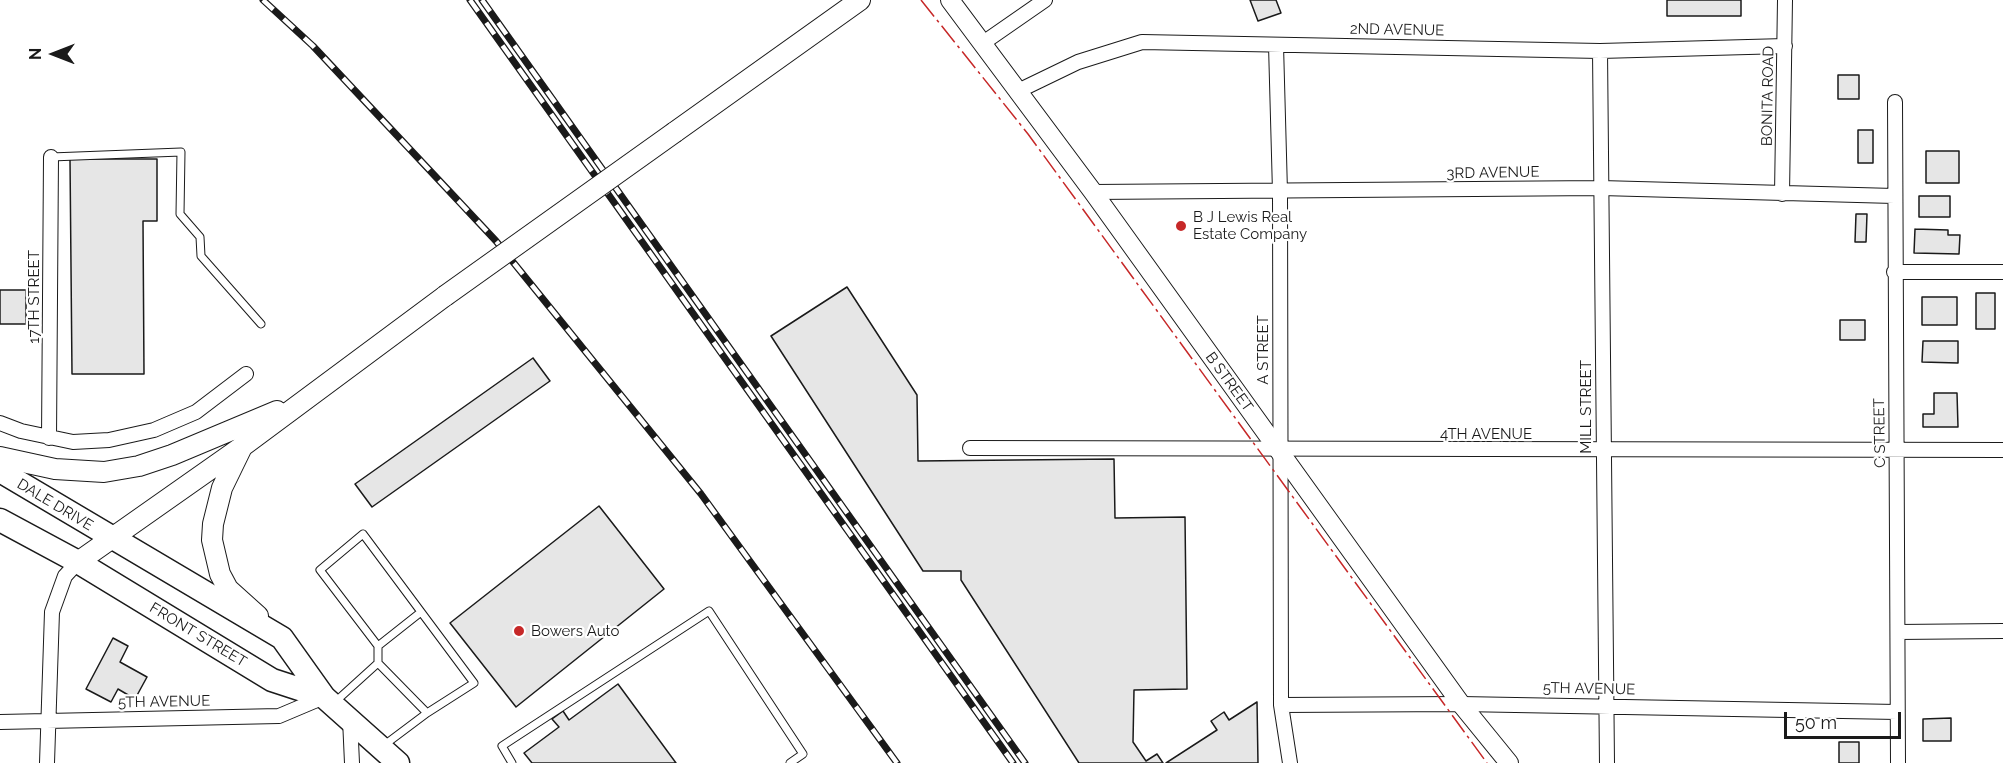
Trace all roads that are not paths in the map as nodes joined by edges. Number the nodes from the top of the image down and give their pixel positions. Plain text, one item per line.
1 (860, 0) edge
2 (950, 0) edge
3 (1045, 0) edge
4 (1785, 0) edge
5 (982, 43) junction
6 (1276, 45) junction
7 (1785, 46) junction
8 (1600, 51) junction
9 (1018, 91) junction
10 (1895, 102) dead end
11 (51, 157) joint
12 (1601, 188) junction
13 (1093, 192) junction
14 (1280, 192) junction
15 (1782, 194) junction
16 (1894, 196) junction
17 (1894, 272) junction
18 (2003, 272) edge
19 (261, 324) dead end
20 (246, 374) dead end
21 (304, 399) junction
22 (0, 423) edge
23 (49, 438) junction
24 (243, 446) junction
25 (970, 448) dead end
26 (1602, 449) junction
27 (1897, 449) junction
28 (1279, 450) junction
29 (2003, 450) edge
30 (0, 457) edge
31 (0, 471) edge
32 (0, 520) edge
33 (110, 538) junction
34 (78, 562) junction
35 (421, 612) junction
36 (2003, 631) edge
37 (1898, 632) junction
38 (282, 638) junction
39 (378, 646) junction
40 (378, 663) junction
41 (328, 701) junction
42 (1461, 704) junction
43 (1281, 705) junction
44 (1609, 706) junction
45 (1897, 712) junction
46 (427, 713) junction
47 (350, 719) junction
48 (48, 721) junction
49 (0, 722) edge
50 (381, 747) junction
51 (47, 763) edge
52 (352, 763) edge
53 (398, 763) edge
54 (512, 763) edge
55 (790, 763) edge
56 (1290, 763) edge
57 (1509, 763) edge
58 (1607, 763) edge
59 (1898, 763) edge

1 - 21 main road, bridge
2 - 5 street, B STREET
3 - 5 street
4 - 7 street, BONITA ROAD
5 - 9 street, B STREET
6 - 8 street, 2ND AVENUE
6 - 9 street, 2ND AVENUE
6 - 14 street, A STREET
7 - 8 street, 2ND AVENUE
7 - 15 street, BONITA ROAD
8 - 12 street, MILL STREET
9 - 13 street, B STREET
10 - 16 street, C STREET
11 - 19 lane
11 - 23 street, 17TH STREET
12 - 14 street, 3RD AVENUE
12 - 15 street, 3RD AVENUE
12 - 26 street, MILL STREET
13 - 14 street, 3RD AVENUE
13 - 28 street, B STREET
14 - 28 street, A STREET
15 - 16 street, 3RD AVENUE
16 - 17 street, C STREET
17 - 18 street
17 - 27 street, C STREET
20 - 23 street
21 - 24 main road
21 - 30 main road
22 - 23 street
24 - 33 main road
24 - 38 main road
25 - 28 street, 4TH AVENUE
26 - 27 street, 4TH AVENUE
26 - 28 street, 4TH AVENUE
26 - 44 street, MILL STREET
27 - 29 street, 4TH AVENUE
27 - 37 street, C STREET
28 - 42 street, B STREET
28 - 43 street, A STREET
31 - 33 main road, DALE DRIVE
32 - 34 main road
33 - 34 main road
33 - 38 main road, FRONT STREET
34 - 41 main road, FRONT STREET
34 - 48 street
35 - 39 lane
35 - 39 lane
35 - 46 lane
36 - 37 street
37 - 45 street, C STREET
38 - 41 main road, FRONT STREET
39 - 40 lane
40 - 41 lane
40 - 46 lane
41 - 47 main road, FRONT STREET
41 - 48 street, 5TH AVENUE
42 - 43 street, 5TH AVENUE
42 - 44 street, 5TH AVENUE
42 - 57 street, B STREET
43 - 56 street, A STREET
44 - 45 street, 5TH AVENUE
44 - 58 street, MILL STREET
45 - 59 street, C STREET
46 - 50 lane
47 - 50 main road, FRONT STREET
47 - 52 street
48 - 49 street, 5TH AVENUE
48 - 51 street
50 - 53 main road, FRONT STREET
54 - 55 lane

